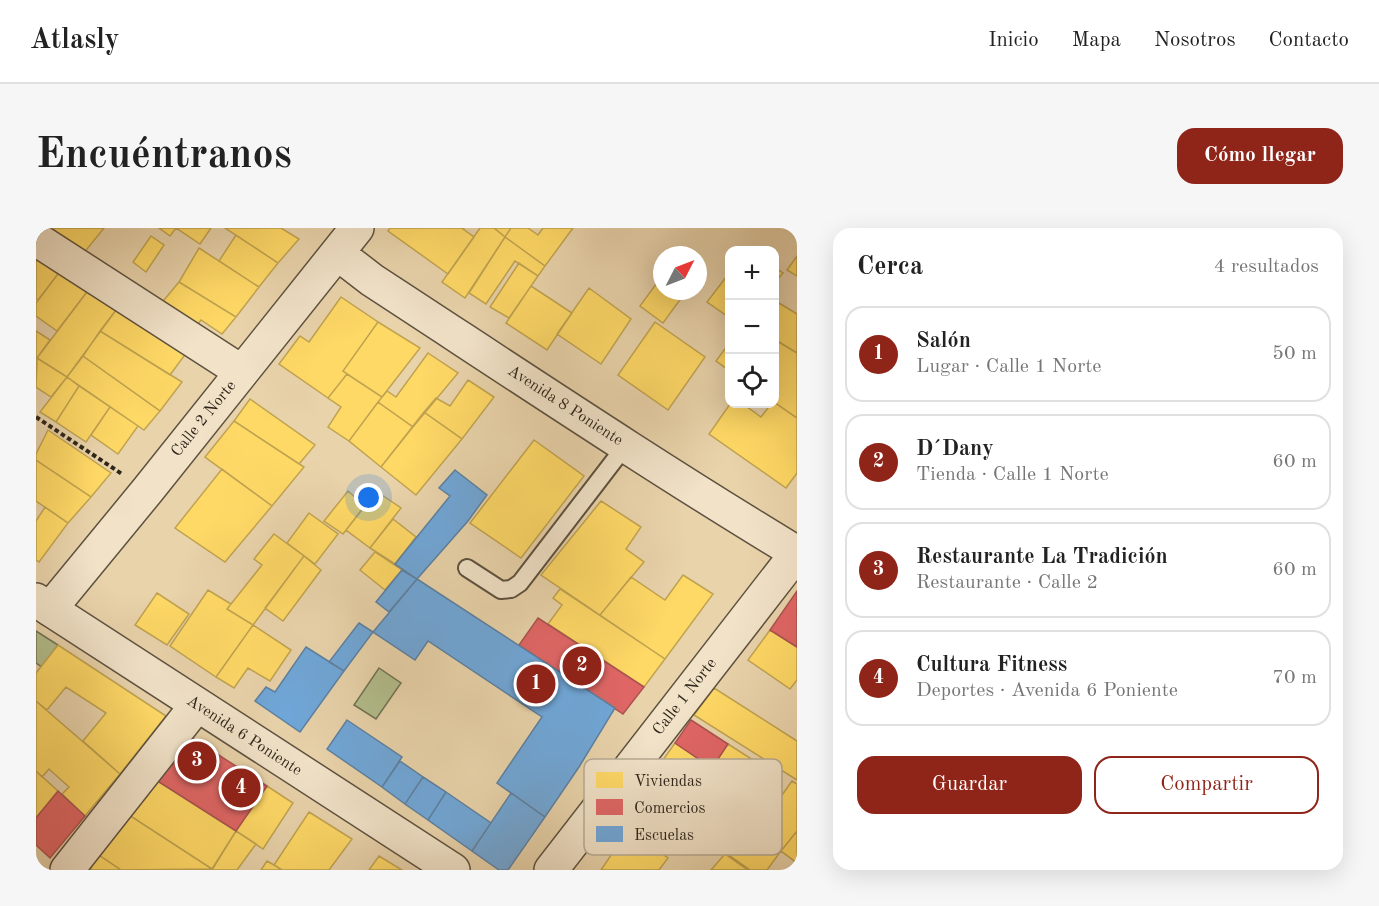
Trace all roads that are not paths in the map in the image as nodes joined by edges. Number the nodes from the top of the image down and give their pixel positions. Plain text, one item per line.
1 (357, 228) edge
2 (36, 239) edge
3 (337, 254) junction
4 (242, 372) junction
5 (626, 445) junction
6 (797, 553) edge
7 (467, 568) dead end
8 (43, 605) edge
9 (197, 705) junction
10 (637, 759) edge
11 (584, 827) edge
12 (67, 870) edge
13 (453, 870) edge
14 (551, 870) edge

1 - 3 street, Calle 2 Norte
2 - 4 street
3 - 4 street, Calle 2 Norte
3 - 5 street, Avenida 8 Poniente
4 - 8 street, Calle 2 Norte
5 - 6 street, Avenida 8 Poniente
5 - 7 lane
6 - 10 street, Calle 1 Norte
8 - 9 street, Avenida 6 Poniente
9 - 12 street
9 - 13 street, Avenida 6 Poniente
11 - 14 street, Calle 1 Norte

